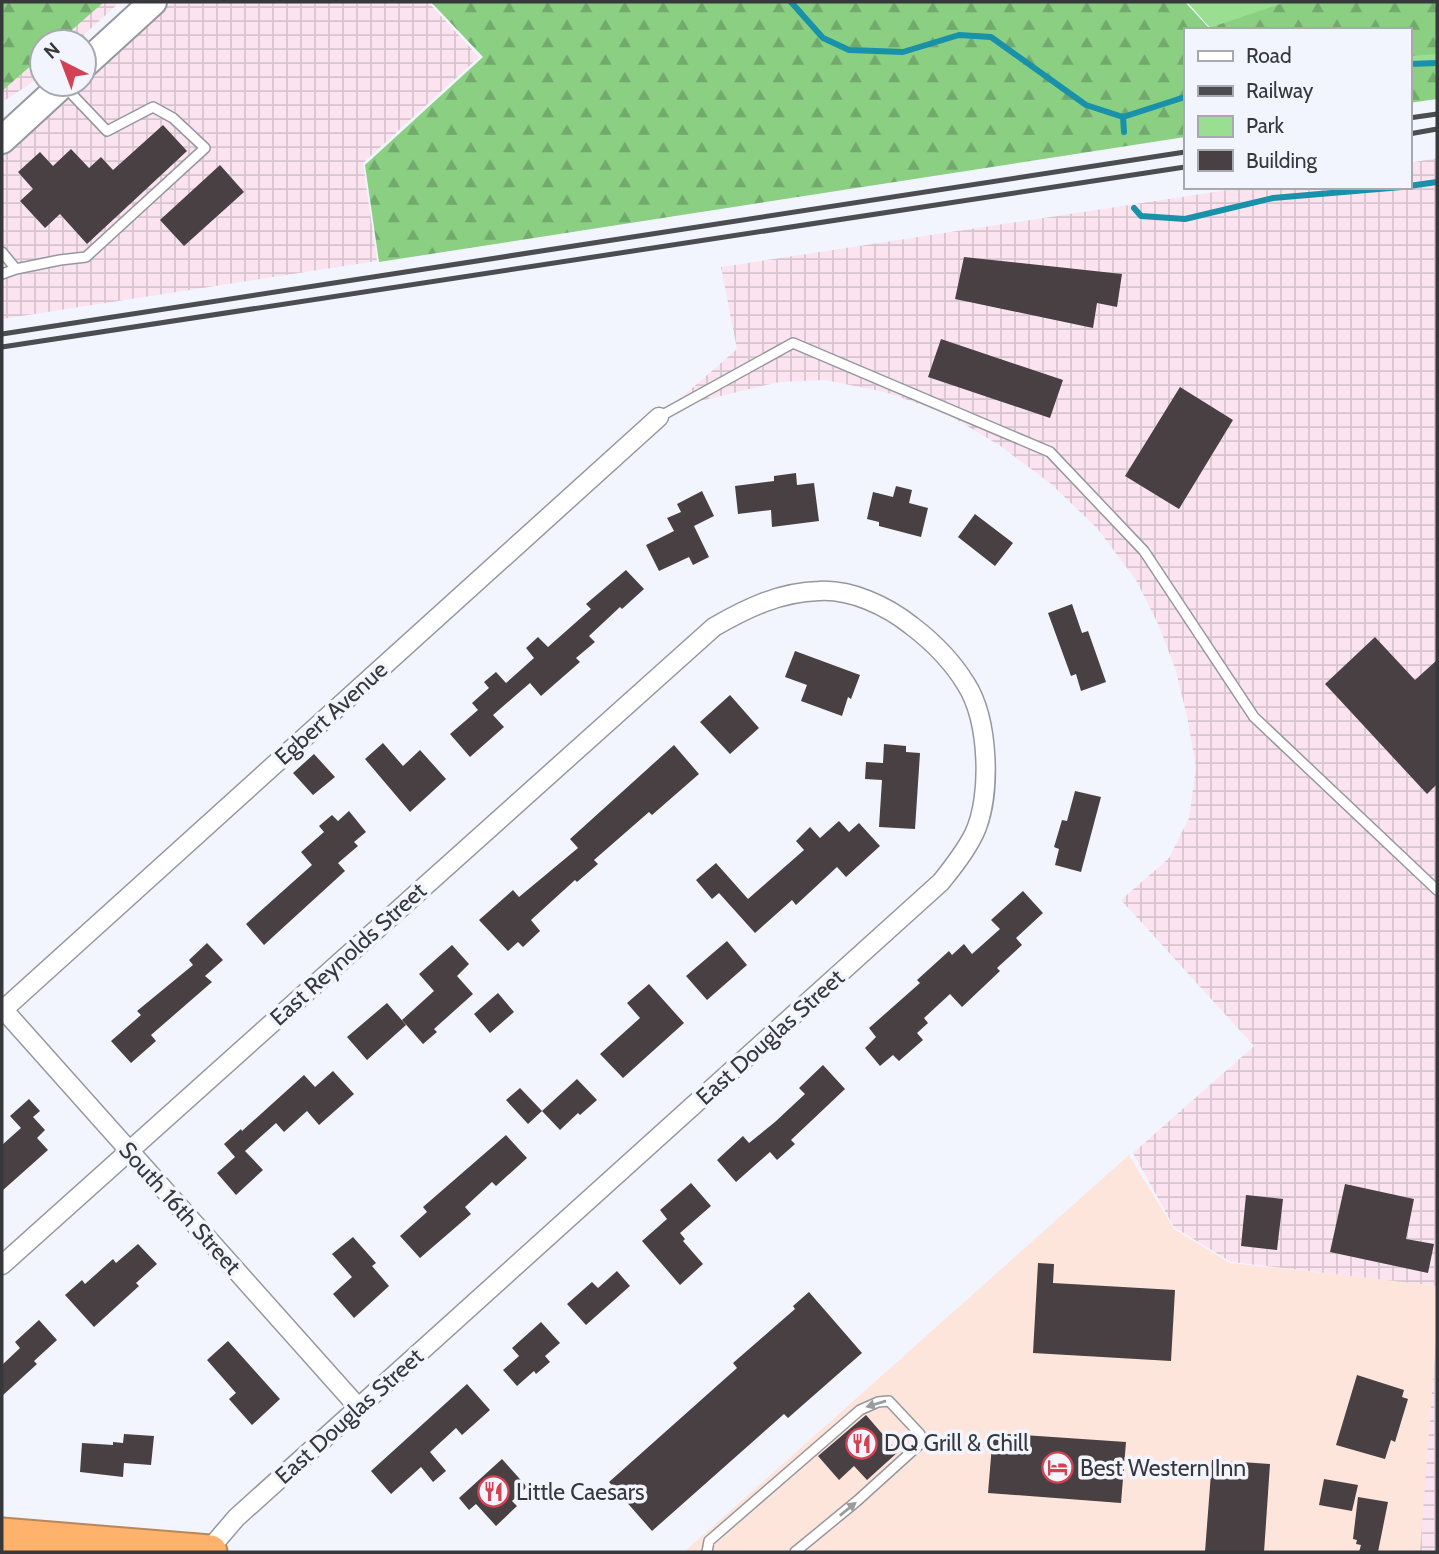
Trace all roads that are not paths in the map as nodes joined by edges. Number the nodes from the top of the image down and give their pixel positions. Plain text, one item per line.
1 (153, 2) edge
2 (98, 52) edge
3 (48, 98) edge
4 (76, 98) edge
5 (2, 140) edge
6 (2, 252) edge
7 (16, 269) junction
8 (2, 274) edge
9 (659, 417) joint
10 (694, 643) joint
11 (1437, 890) edge
12 (2, 1009) edge
13 (129, 1151) junction
14 (2, 1265) edge
15 (358, 1407) junction
16 (2, 1535) edge
17 (117, 1548) edge
18 (209, 1552) edge
19 (707, 1552) edge
20 (795, 1552) edge

1 - 2 street
3 - 5 street
4 - 7 lane
6 - 7 lane
7 - 8 lane
9 - 11 lane
9 - 12 street, Egbert Avenue
10 - 13 street, East Reynolds Street
10 - 15 street, East Douglas Street
12 - 13 street, South 16th Street
13 - 14 street, East Reynolds Street
13 - 15 street, South 16th Street
15 - 18 street, East Douglas Street
16 - 17 highway
17 - 18 highway
20 -> 19 lane

